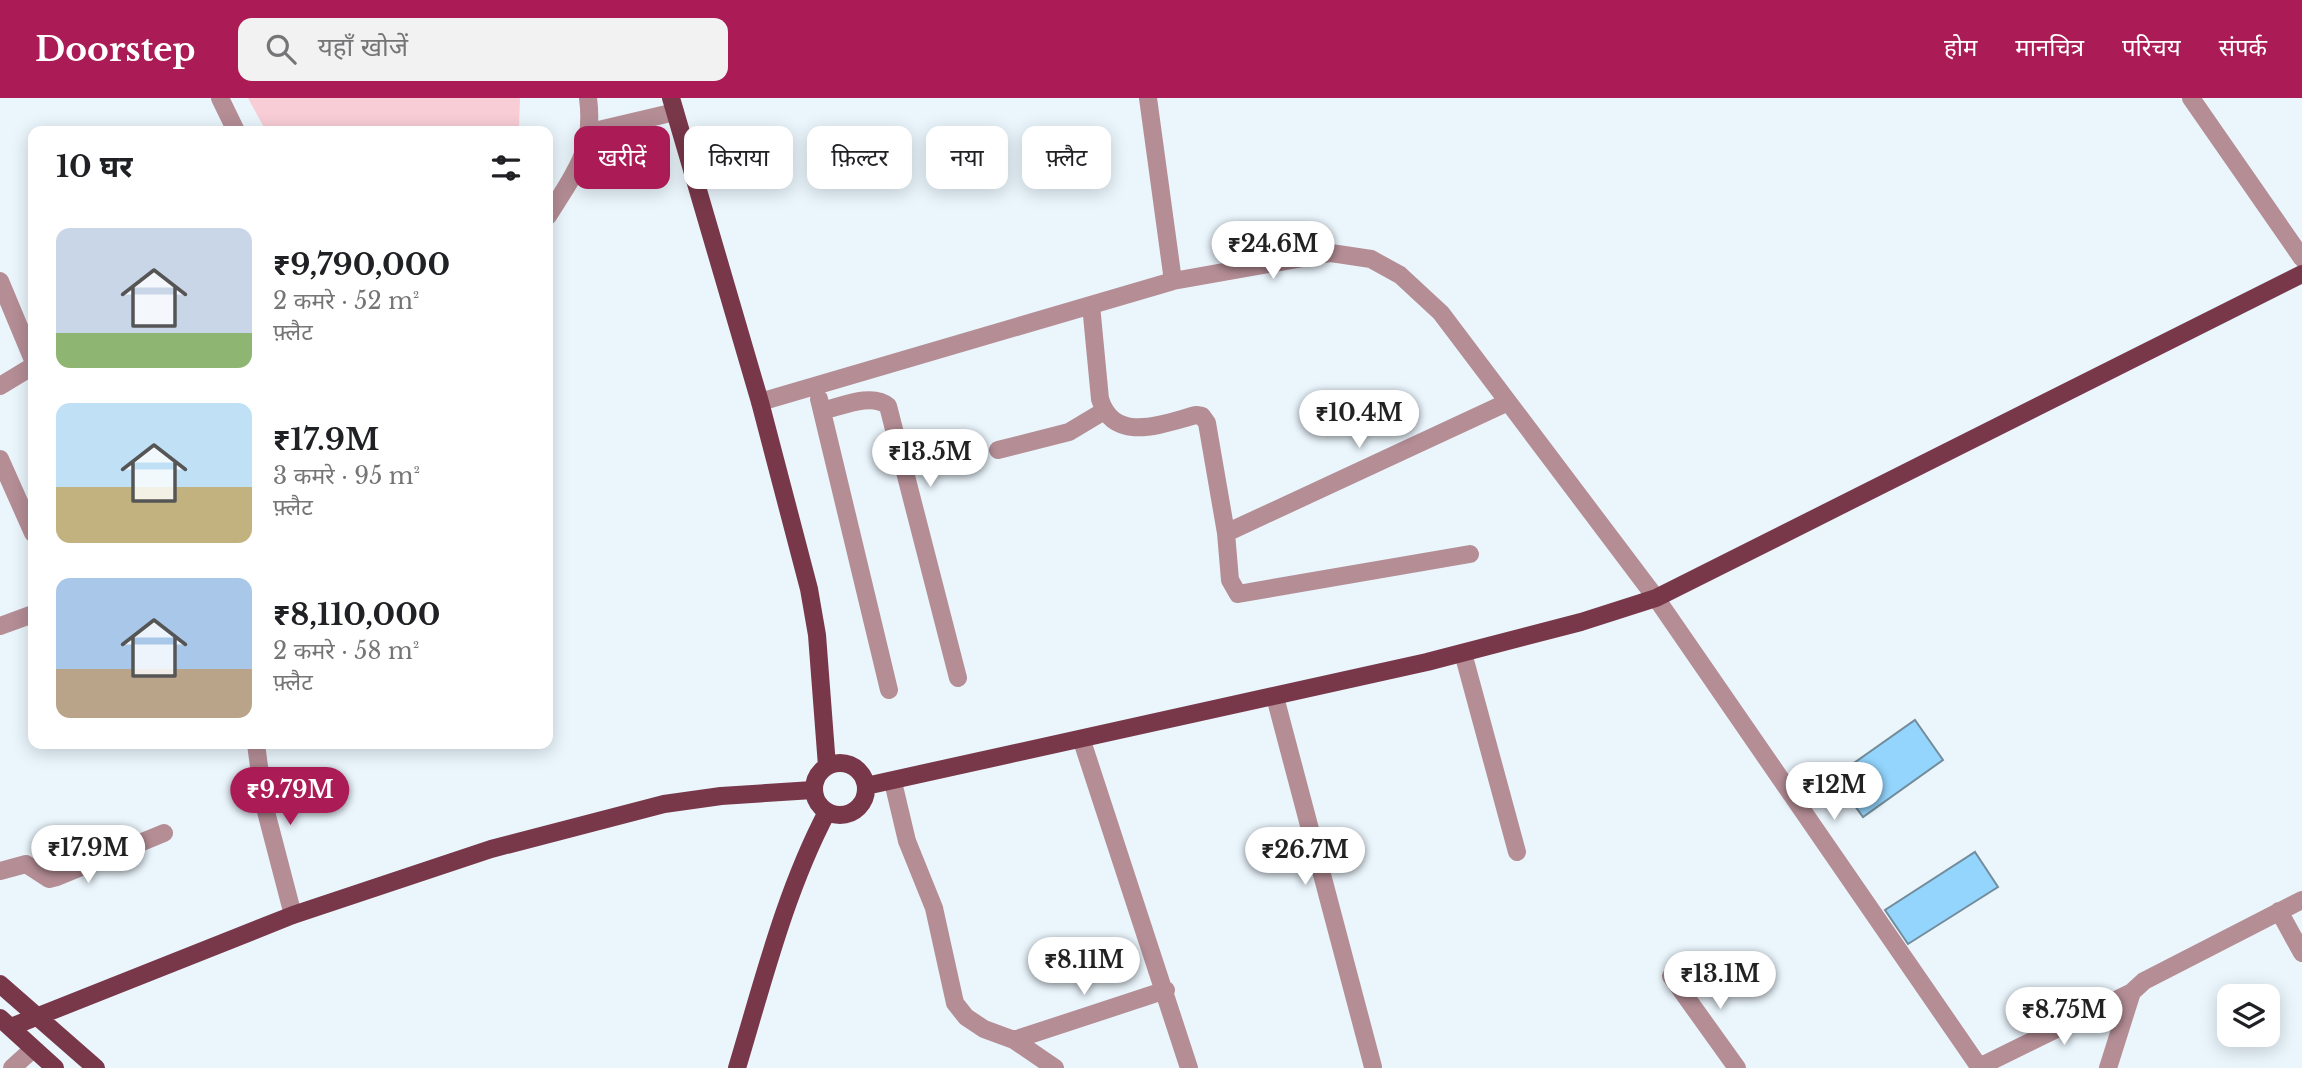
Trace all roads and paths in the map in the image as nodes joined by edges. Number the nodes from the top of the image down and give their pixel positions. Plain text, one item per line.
1 (220, 98) edge
2 (588, 98) edge
3 (1148, 98) edge
4 (2191, 98) edge
5 (673, 105) edge
6 (234, 126) edge
7 (590, 126) edge
8 (606, 126) edge
9 (574, 174) edge
10 (553, 208) edge
11 (2302, 258) edge
12 (2302, 274) edge
13 (0, 281) edge
14 (1173, 281) junction
15 (1090, 305) junction
16 (7, 316) edge
17 (28, 352) edge
18 (28, 369) edge
19 (0, 386) edge
20 (816, 386) junction
21 (760, 402) junction
22 (1508, 402) junction
23 (822, 411) junction
24 (1104, 411) junction
25 (998, 450) dead end
26 (0, 459) edge
27 (7, 496) edge
28 (28, 526) edge
29 (1226, 533) junction
30 (1470, 554) dead end
31 (1656, 598) junction
32 (28, 616) edge
33 (0, 626) edge
34 (1463, 653) junction
35 (958, 678) dead end
36 (889, 690) dead end
37 (1275, 697) junction
38 (1082, 741) junction
39 (257, 749) edge
40 (827, 766) junction
41 (893, 782) junction
42 (866, 786) junction
43 (813, 790) junction
44 (827, 812) junction
45 (163, 833) dead end
46 (1517, 852) dead end
47 (0, 871) edge
48 (2302, 900) edge
49 (2279, 911) junction
50 (293, 915) junction
51 (2302, 953) edge
52 (1671, 976) dead end
53 (0, 984) edge
54 (1166, 990) junction
55 (2132, 992) junction
56 (36, 1016) junction
57 (5, 1022) edge
58 (1014, 1040) junction
59 (33, 1049) junction
60 (1373, 1067) edge
61 (12, 1068) edge
62 (55, 1068) edge
63 (96, 1068) edge
64 (737, 1068) edge
65 (1055, 1068) edge
66 (1189, 1068) edge
67 (1737, 1068) edge
68 (1979, 1068) edge
69 (2108, 1068) edge

1 - 6 street
2 - 7 street
3 - 14 street
4 - 11 street
5 - 8 street
5 - 21 main road
9 - 10 street
12 - 31 main road
13 - 16 street
14 - 15 street
14 - 22 street
15 - 20 street
15 - 24 street
16 - 17 street
18 - 19 street
20 - 21 street
20 - 23 street
21 - 40 main road
22 - 29 street
22 - 31 street
23 - 35 street
23 - 36 street
24 - 25 street
24 - 29 street
26 - 27 street
27 - 28 street
29 - 30 street
31 - 34 main road
31 - 68 street
32 - 33 street
34 - 37 main road
34 - 46 street
37 - 38 main road
37 - 60 street
38 - 41 main road
38 - 54 street
39 - 50 street
40 - 42 main road
40 - 43 main road
41 - 42 main road
41 - 58 street
42 - 44 main road
43 - 44 main road
43 - 50 main road
44 - 64 main road
45 - 47 street
48 - 49 street
49 - 51 street
49 - 55 street
50 - 56 main road
52 - 67 street
53 - 56 main road
54 - 58 street
54 - 66 street
55 - 68 street
55 - 69 street
56 - 57 main road
56 - 63 main road
57 - 59 main road
58 - 65 street
59 - 61 street
59 - 62 main road

